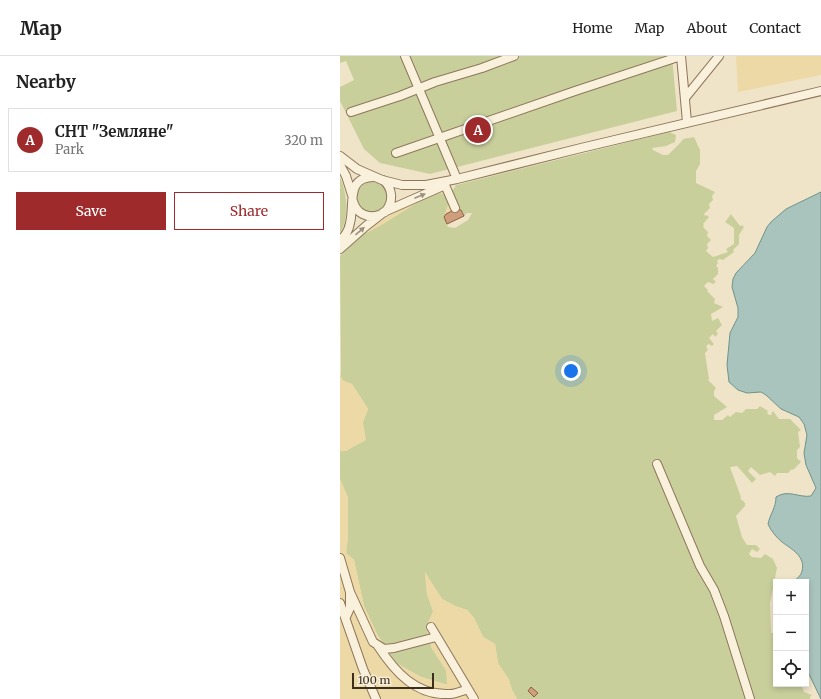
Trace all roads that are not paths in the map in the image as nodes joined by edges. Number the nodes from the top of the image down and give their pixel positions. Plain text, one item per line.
1 (405, 56) edge
2 (514, 56) edge
3 (681, 56) edge
4 (718, 56) edge
5 (419, 88) junction
6 (821, 91) edge
7 (685, 98) junction
8 (351, 112) dead end
9 (687, 122) junction
10 (440, 138) junction
11 (396, 153) dead end
12 (340, 156) edge
13 (340, 165) edge
14 (380, 179) junction
15 (457, 179) junction
16 (445, 185) junction
17 (352, 197) junction
18 (455, 208) dead end
19 (383, 213) junction
20 (340, 242) edge
21 (340, 249) edge
22 (657, 464) dead end
23 (340, 558) edge
24 (350, 592) junction
25 (340, 603) edge
26 (346, 617) junction
27 (431, 627) dead end
28 (436, 637) junction
29 (376, 644) junction
30 (468, 689) junction
31 (376, 699) edge
32 (474, 699) edge
33 (750, 699) edge

1 - 5 street
2 - 5 street
3 - 7 street
3 - 10 street
4 - 7 street
5 - 8 street
5 - 10 street
6 - 9 street
7 - 9 street
9 - 15 street
10 - 11 street
10 - 15 street
12 - 14 street
13 - 17 street
14 - 15 street
14 - 17 street
14 - 19 street
15 - 16 street
16 - 18 street
19 -> 16 street
17 - 19 street
17 - 20 street
21 -> 19 street
22 - 33 street
23 - 24 street
24 - 26 street
24 - 29 street
25 - 26 street
26 - 31 street
27 - 28 street
28 - 29 street
28 - 30 street
29 - 30 street
30 - 32 street

